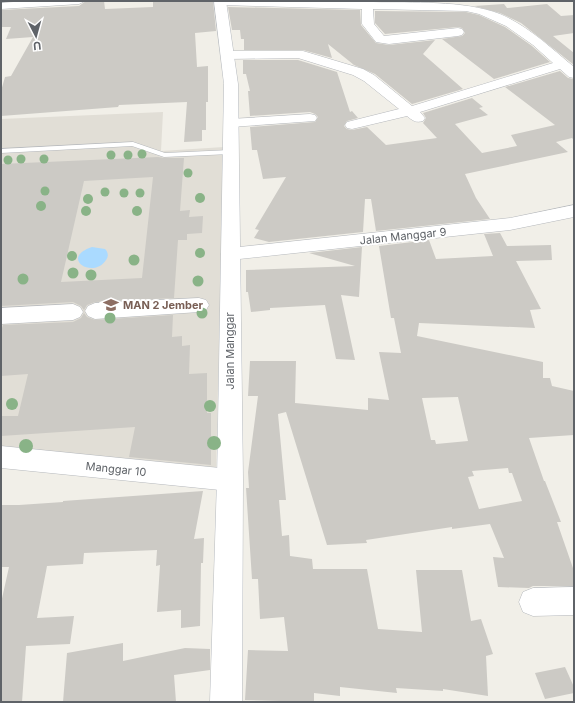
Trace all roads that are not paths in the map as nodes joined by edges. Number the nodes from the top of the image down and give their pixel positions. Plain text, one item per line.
1 (79, 1) edge
2 (220, 1) edge
3 (367, 3) edge
4 (1, 6) edge
5 (458, 32) dead end
6 (228, 55) junction
7 (562, 64) junction
8 (574, 74) edge
9 (415, 116) junction
10 (310, 118) dead end
11 (231, 123) junction
12 (352, 125) dead end
13 (1, 151) edge
14 (230, 152) junction
15 (574, 211) edge
16 (230, 254) junction
17 (199, 305) dead end
18 (95, 311) dead end
19 (73, 312) dead end
20 (1, 316) edge
21 (1, 457) edge
22 (230, 480) junction
23 (574, 601) edge
24 (533, 602) dead end
25 (226, 702) edge

1 - 4 street
2 - 3 street
2 - 6 main road, Jalan Manggar
3 - 5 street
3 - 7 street
6 - 9 street
6 - 11 main road, Jalan Manggar
7 - 8 street
7 - 9 street
9 - 12 street
10 - 11 street
11 - 14 main road, Jalan Manggar
13 - 14 lane
14 - 16 main road, Jalan Manggar
15 - 16 street, Jalan Manggar 9
16 - 22 main road, Jalan Manggar
17 - 18 street
19 - 20 street
21 - 22 street, Manggar 10
22 - 25 main road, Jalan Manggar
23 - 24 street

